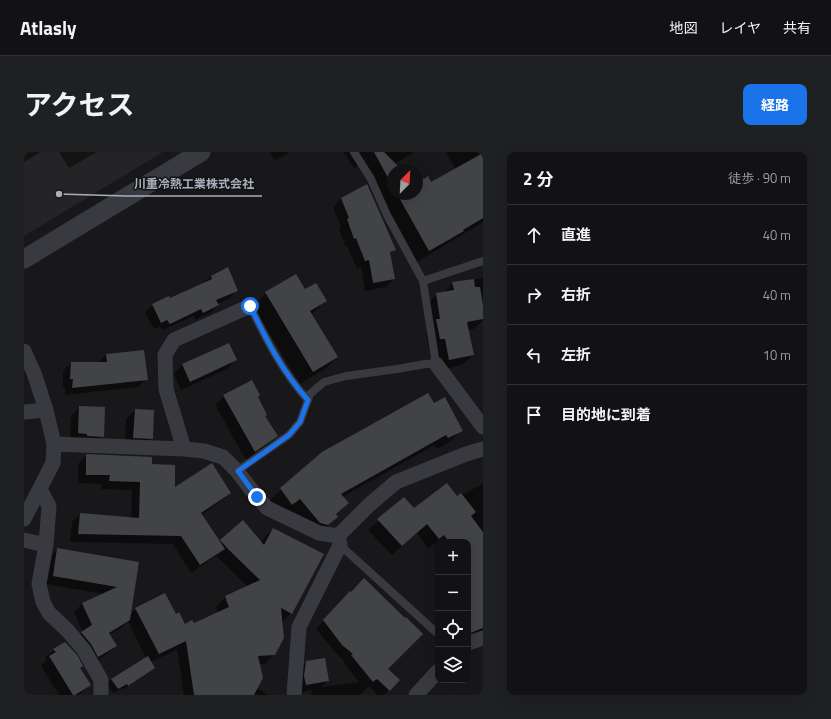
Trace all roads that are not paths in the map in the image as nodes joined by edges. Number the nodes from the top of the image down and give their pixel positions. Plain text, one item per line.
1 (201, 152) edge
2 (354, 152) edge
3 (24, 259) edge
4 (483, 261) edge
5 (423, 281) junction
6 (250, 306) joint
7 (24, 351) edge
8 (436, 364) junction
9 (308, 400) junction
10 (46, 410) junction
11 (24, 412) edge
12 (483, 427) edge
13 (54, 444) junction
14 (184, 449) junction
15 (483, 449) edge
16 (238, 471) junction
17 (40, 489) junction
18 (24, 519) edge
19 (24, 540) edge
20 (339, 540) junction
21 (46, 544) junction
22 (435, 631) edge
23 (483, 638) edge
24 (471, 642) edge
25 (435, 674) edge
26 (101, 695) edge
27 (294, 695) edge
28 (416, 695) edge

1 - 3 street
2 - 5 lane
4 - 5 lane
5 - 8 lane
6 - 9 lane
6 - 14 street
7 - 10 street
8 - 9 lane
8 - 12 street
9 - 16 lane
10 - 11 street
10 - 13 street
13 - 14 street
13 - 17 street
14 - 16 street
15 - 20 street
16 - 20 street
17 - 18 street
17 - 21 street
19 - 21 street
20 - 22 lane
20 - 27 street
21 - 26 street
23 - 24 street
25 - 28 street

